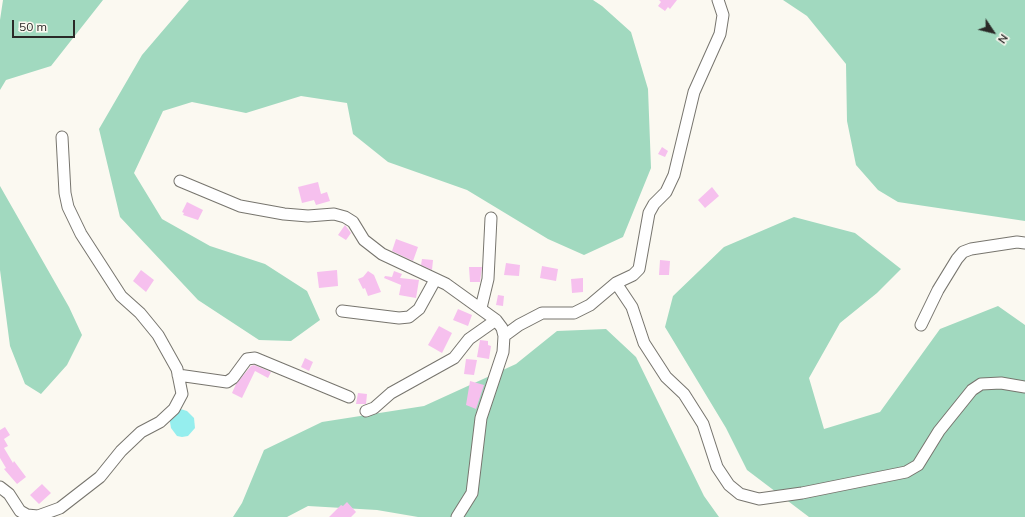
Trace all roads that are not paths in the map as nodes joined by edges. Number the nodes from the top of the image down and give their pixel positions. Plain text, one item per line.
1 (718, 0) edge
2 (62, 137) dead end
3 (180, 181) dead end
4 (491, 218) dead end
5 (1025, 243) edge
6 (435, 280) junction
7 (616, 282) junction
8 (481, 308) junction
9 (342, 311) dead end
10 (496, 320) junction
11 (921, 325) dead end
12 (504, 336) junction
13 (178, 375) junction
14 (1025, 387) edge
15 (349, 397) dead end
16 (366, 411) dead end
17 (0, 487) edge
18 (457, 517) edge

1 - 7 street
2 - 13 street
3 - 6 street
4 - 8 street
5 - 11 street
6 - 8 street
6 - 9 street
7 - 12 street
7 - 14 street
8 - 10 street
10 - 12 street
10 - 16 street
12 - 18 street
13 - 15 street
13 - 17 street

